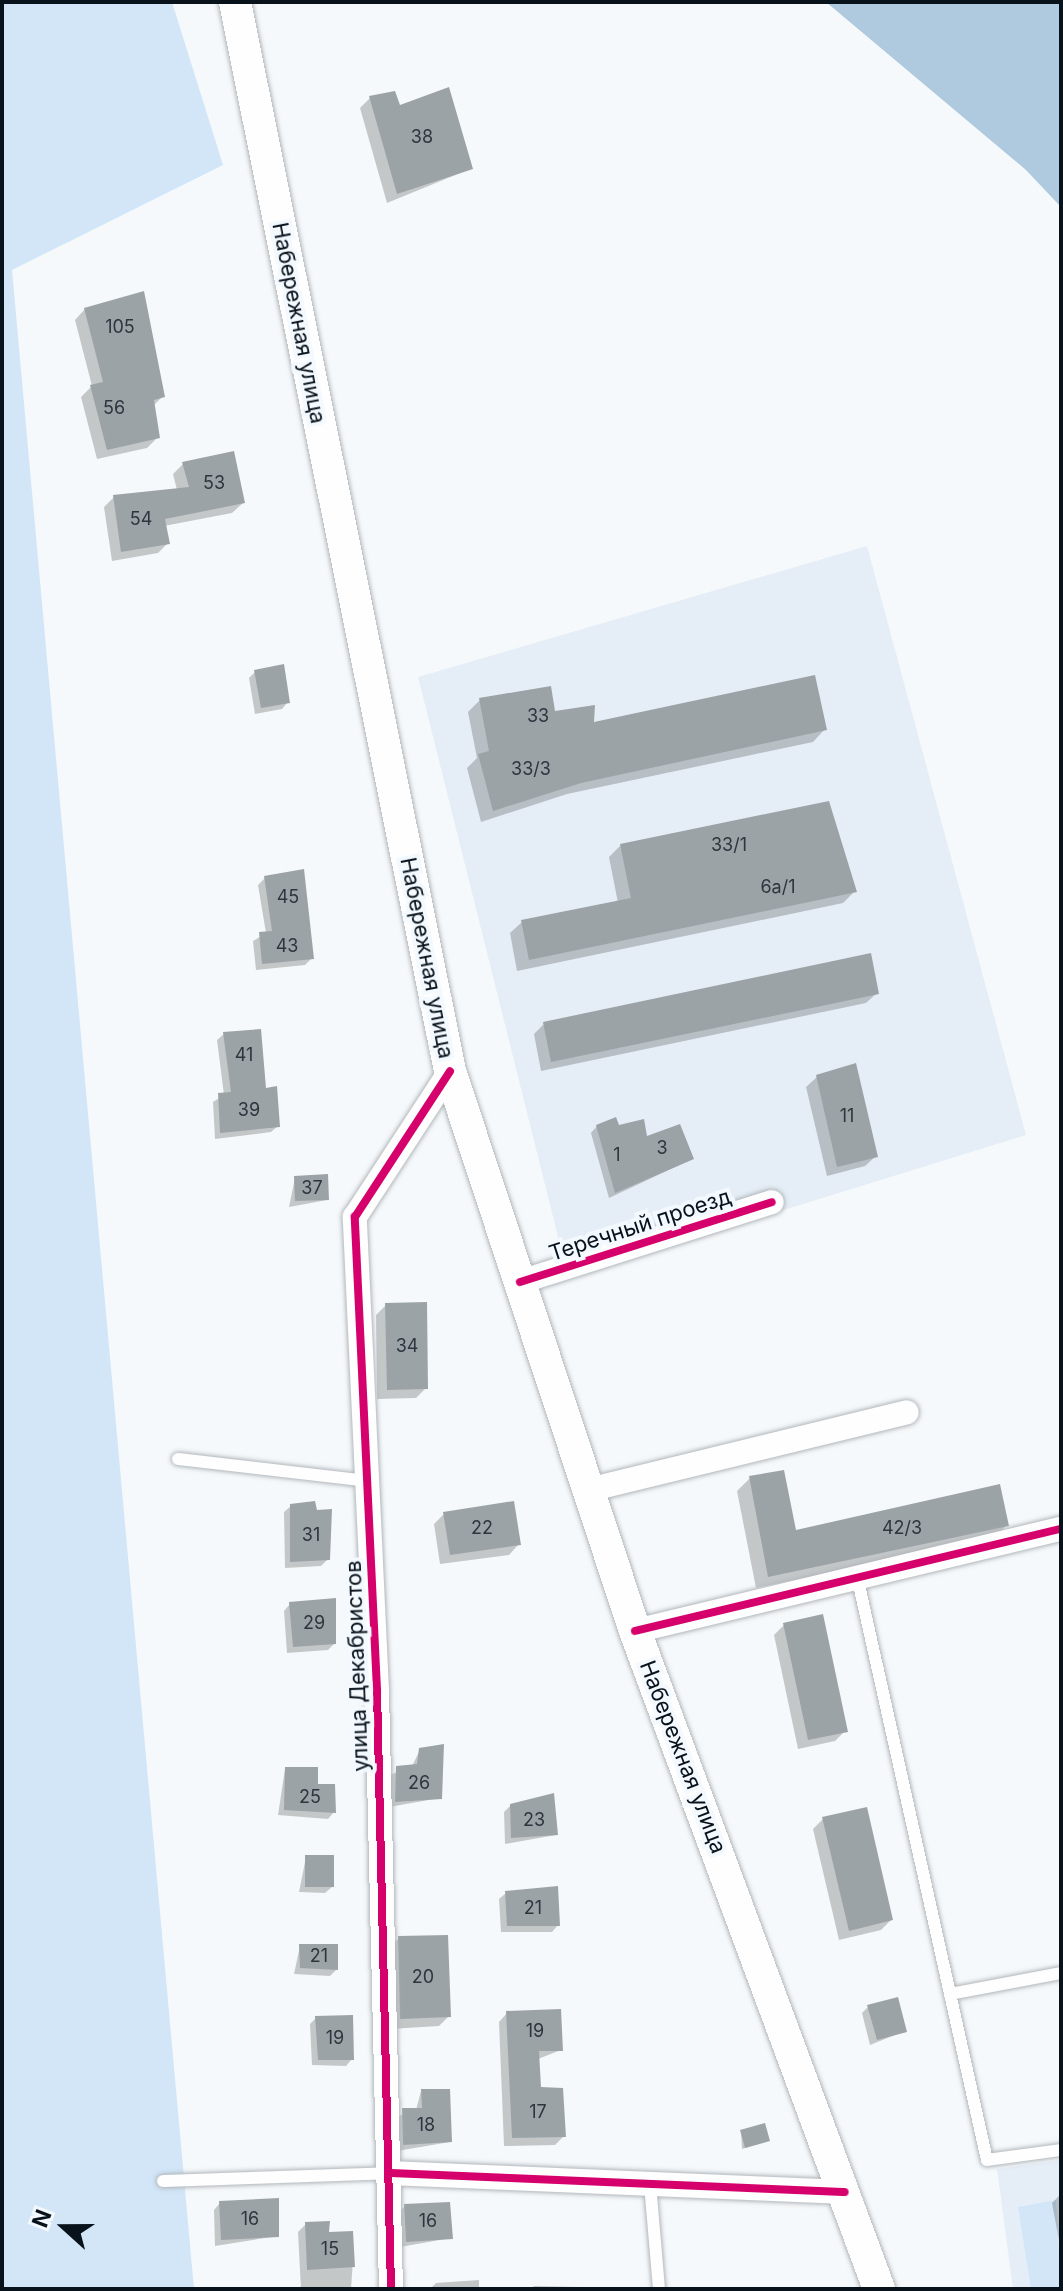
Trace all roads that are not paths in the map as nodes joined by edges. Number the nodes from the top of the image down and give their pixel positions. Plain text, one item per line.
1 (235, 2) edge
2 (450, 1071) junction
3 (772, 1202) dead end
4 (520, 1282) junction
5 (907, 1412) dead end
6 (178, 1459) dead end
7 (368, 1481) junction
8 (588, 1490) junction
9 (1061, 1529) edge
10 (856, 1573) junction
11 (635, 1631) junction
12 (1061, 1973) edge
13 (950, 1994) junction
14 (1061, 2150) edge
15 (389, 2173) junction
16 (163, 2181) dead end
17 (650, 2184) junction
18 (845, 2192) junction
19 (391, 2289) edge
20 (659, 2289) edge
21 (879, 2289) edge

1 - 2 main road, Набережная улица
2 - 4 main road, Набережная улица
2 - 7 street, улица Декабристов
3 - 4 street, Теречный проезд
4 - 8 main road, Набережная улица
5 - 8 street
6 - 7 lane
7 - 15 street, улица Декабристов
8 - 11 main road, Набережная улица
9 - 10 street
10 - 11 street
10 - 13 lane
11 - 18 main road, Набережная улица
12 - 13 lane
13 - 14 lane
15 - 16 lane
15 - 17 street
15 - 19 street, улица Декабристов
17 - 18 street
17 - 20 lane
18 - 21 main road, Набережная улица

